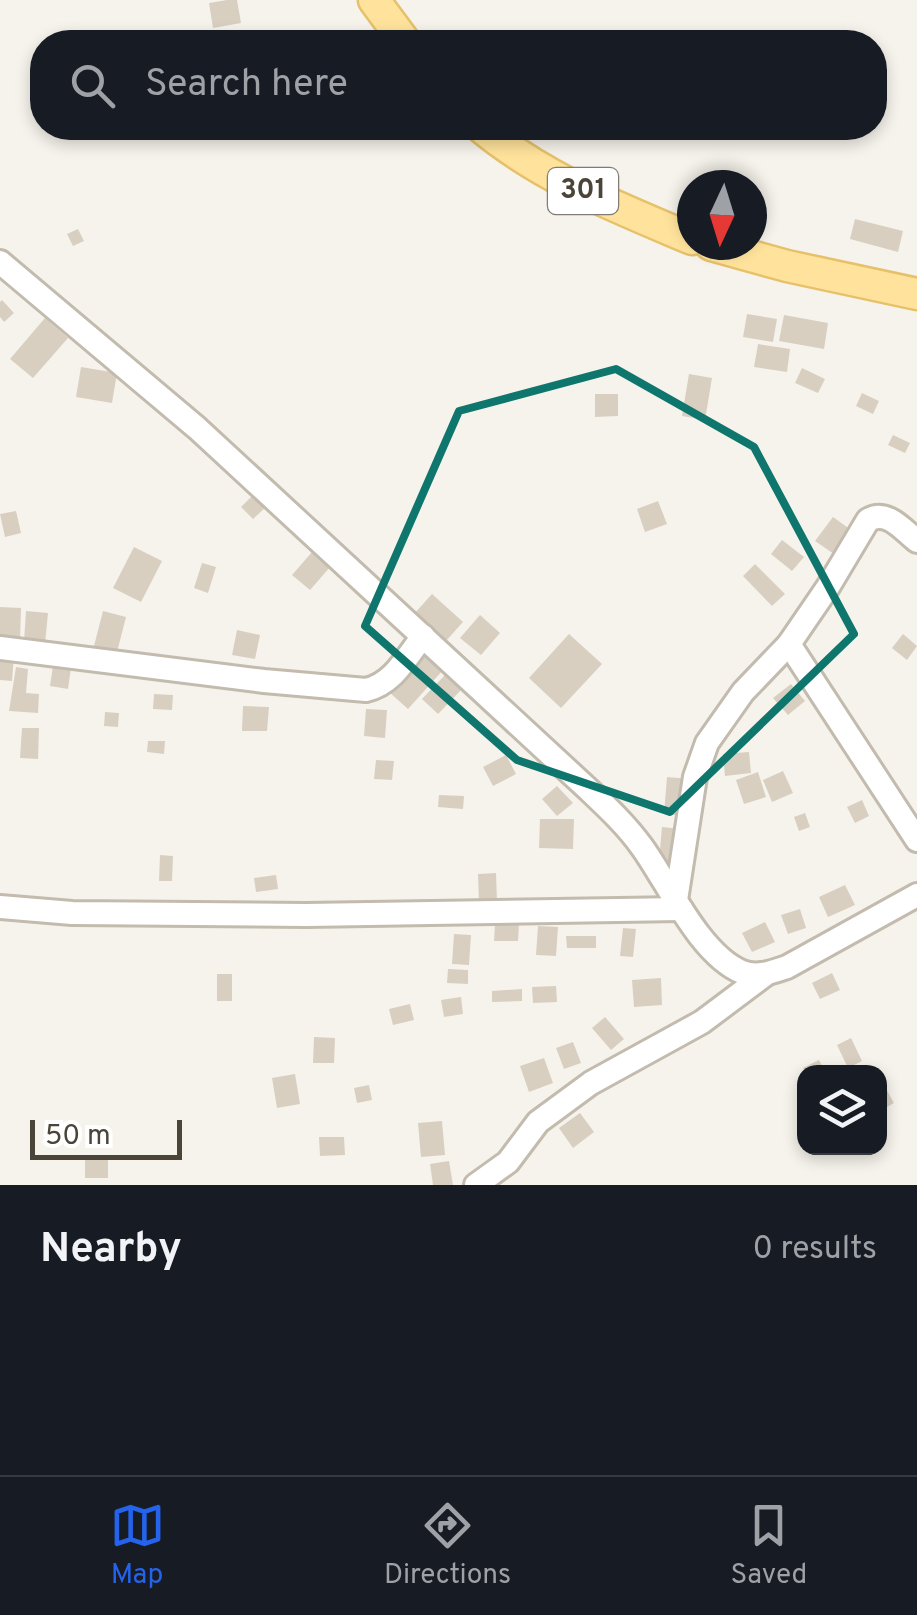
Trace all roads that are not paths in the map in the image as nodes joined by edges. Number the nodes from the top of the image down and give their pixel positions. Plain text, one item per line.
1 (374, 0) edge
2 (396, 30) edge
3 (499, 140) edge
4 (677, 233) edge
5 (765, 260) edge
6 (0, 262) edge
7 (917, 294) edge
8 (917, 541) edge
9 (423, 636) junction
10 (789, 644) junction
11 (0, 648) edge
12 (917, 840) edge
13 (917, 895) edge
14 (678, 905) junction
15 (0, 907) edge
16 (766, 974) junction
17 (476, 1185) edge

1 - 2 main road
3 - 4 main road, 301
5 - 7 main road
6 - 9 street
8 - 10 street
9 - 11 street
9 - 14 street
10 - 12 street
10 - 14 street
13 - 16 street
14 - 15 street
14 - 16 street
16 - 17 street

